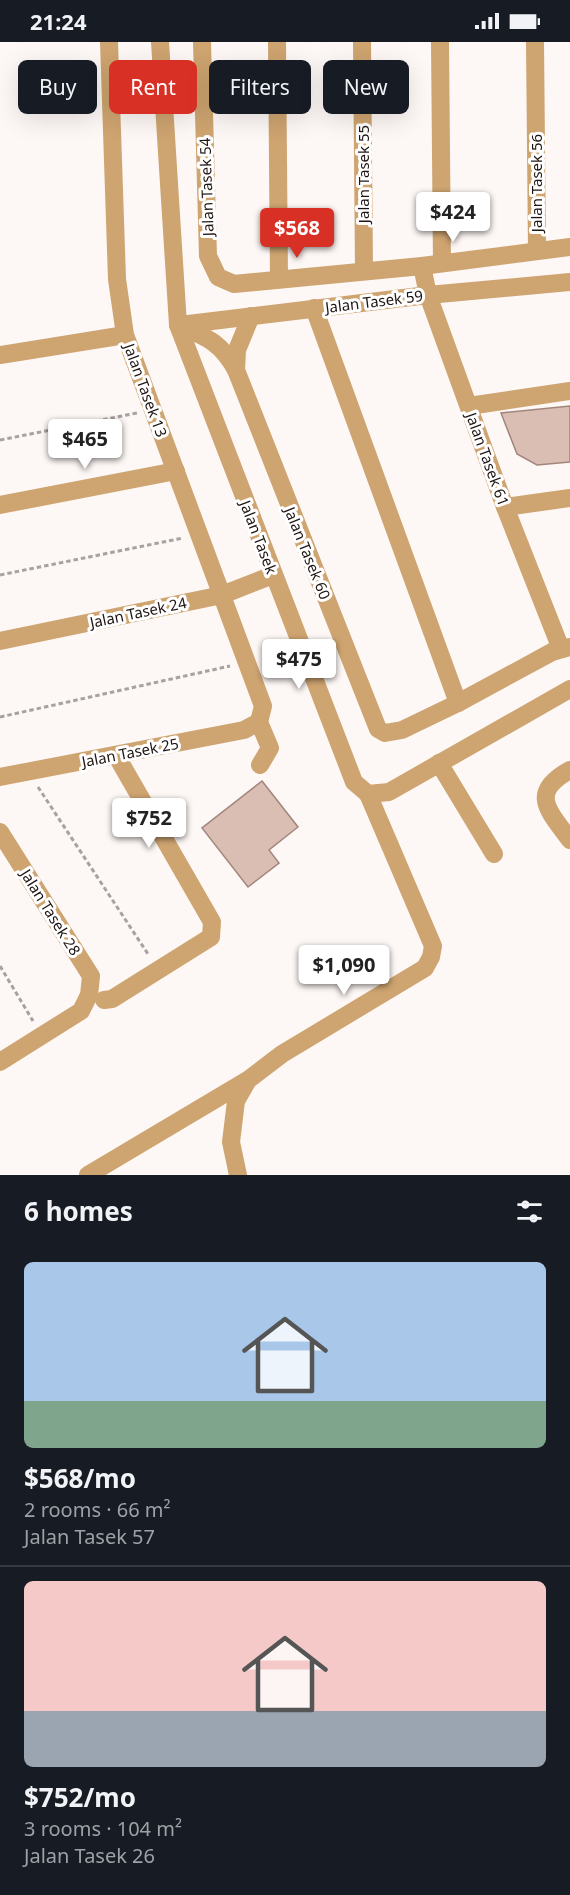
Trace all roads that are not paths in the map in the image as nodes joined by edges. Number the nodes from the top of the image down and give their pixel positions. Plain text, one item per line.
1 (109, 42) edge
2 (160, 42) edge
3 (202, 42) edge
4 (277, 42) edge
5 (362, 42) edge
6 (440, 42) edge
7 (535, 42) edge
8 (570, 247) edge
9 (537, 251) junction
10 (442, 263) junction
11 (422, 266) junction
12 (364, 270) junction
13 (279, 279) junction
14 (570, 282) edge
15 (428, 295) junction
16 (314, 309) junction
17 (251, 316) junction
18 (178, 325) junction
19 (125, 335) junction
20 (0, 355) edge
21 (236, 370) junction
22 (570, 391) edge
23 (469, 406) junction
24 (176, 471) junction
25 (570, 498) edge
26 (0, 505) edge
27 (505, 507) junction
28 (273, 575) junction
29 (222, 595) junction
30 (0, 641) edge
31 (566, 648) edge
32 (570, 689) edge
33 (458, 703) junction
34 (259, 722) junction
35 (116, 754) junction
36 (439, 763) junction
37 (260, 765) dead end
38 (570, 770) edge
39 (0, 777) edge
40 (368, 794) junction
41 (0, 832) edge
42 (570, 840) edge
43 (494, 854) dead end
44 (96, 998) junction
45 (0, 1062) edge
46 (248, 1080) junction
47 (88, 1175) edge
48 (238, 1175) edge

1 - 19 street, Jalan Tasek 13
2 - 18 street, Jalan Tasek
3 - 13 street, Jalan Tasek 54
4 - 13 street
5 - 12 street, Jalan Tasek 55
6 - 10 street
7 - 9 street, Jalan Tasek 56
8 - 9 street
9 - 10 street
10 - 11 street
11 - 12 street
11 - 15 street, Jalan Tasek 61
12 - 13 street
14 - 15 street, Jalan Tasek 59
15 - 16 street, Jalan Tasek 59
15 - 23 street, Jalan Tasek 61
16 - 17 street, Jalan Tasek 59
16 - 33 street
17 - 18 street, Jalan Tasek 59
17 - 21 street
18 - 21 street, Jalan Tasek 60
18 - 28 street, Jalan Tasek
19 - 20 street
19 - 24 street, Jalan Tasek 13
21 - 33 street, Jalan Tasek 60
22 - 23 street
23 - 27 street, Jalan Tasek 61
24 - 26 street
24 - 29 street, Jalan Tasek 13
25 - 27 street
27 - 31 street, Jalan Tasek 61
28 - 29 street, Jalan Tasek 24
28 - 40 street, Jalan Tasek
29 - 30 street, Jalan Tasek 24
29 - 34 street, Jalan Tasek 13
31 - 33 street
32 - 36 street
34 - 35 street, Jalan Tasek 25
34 - 37 street, Jalan Tasek 13
35 - 39 street, Jalan Tasek 25
35 - 44 street
36 - 40 street
36 - 43 street
38 - 42 street
40 - 46 street, Jalan Tasek
41 - 44 street, Jalan Tasek 28
44 - 45 street
46 - 47 street, Jalan Tasek
46 - 48 street

